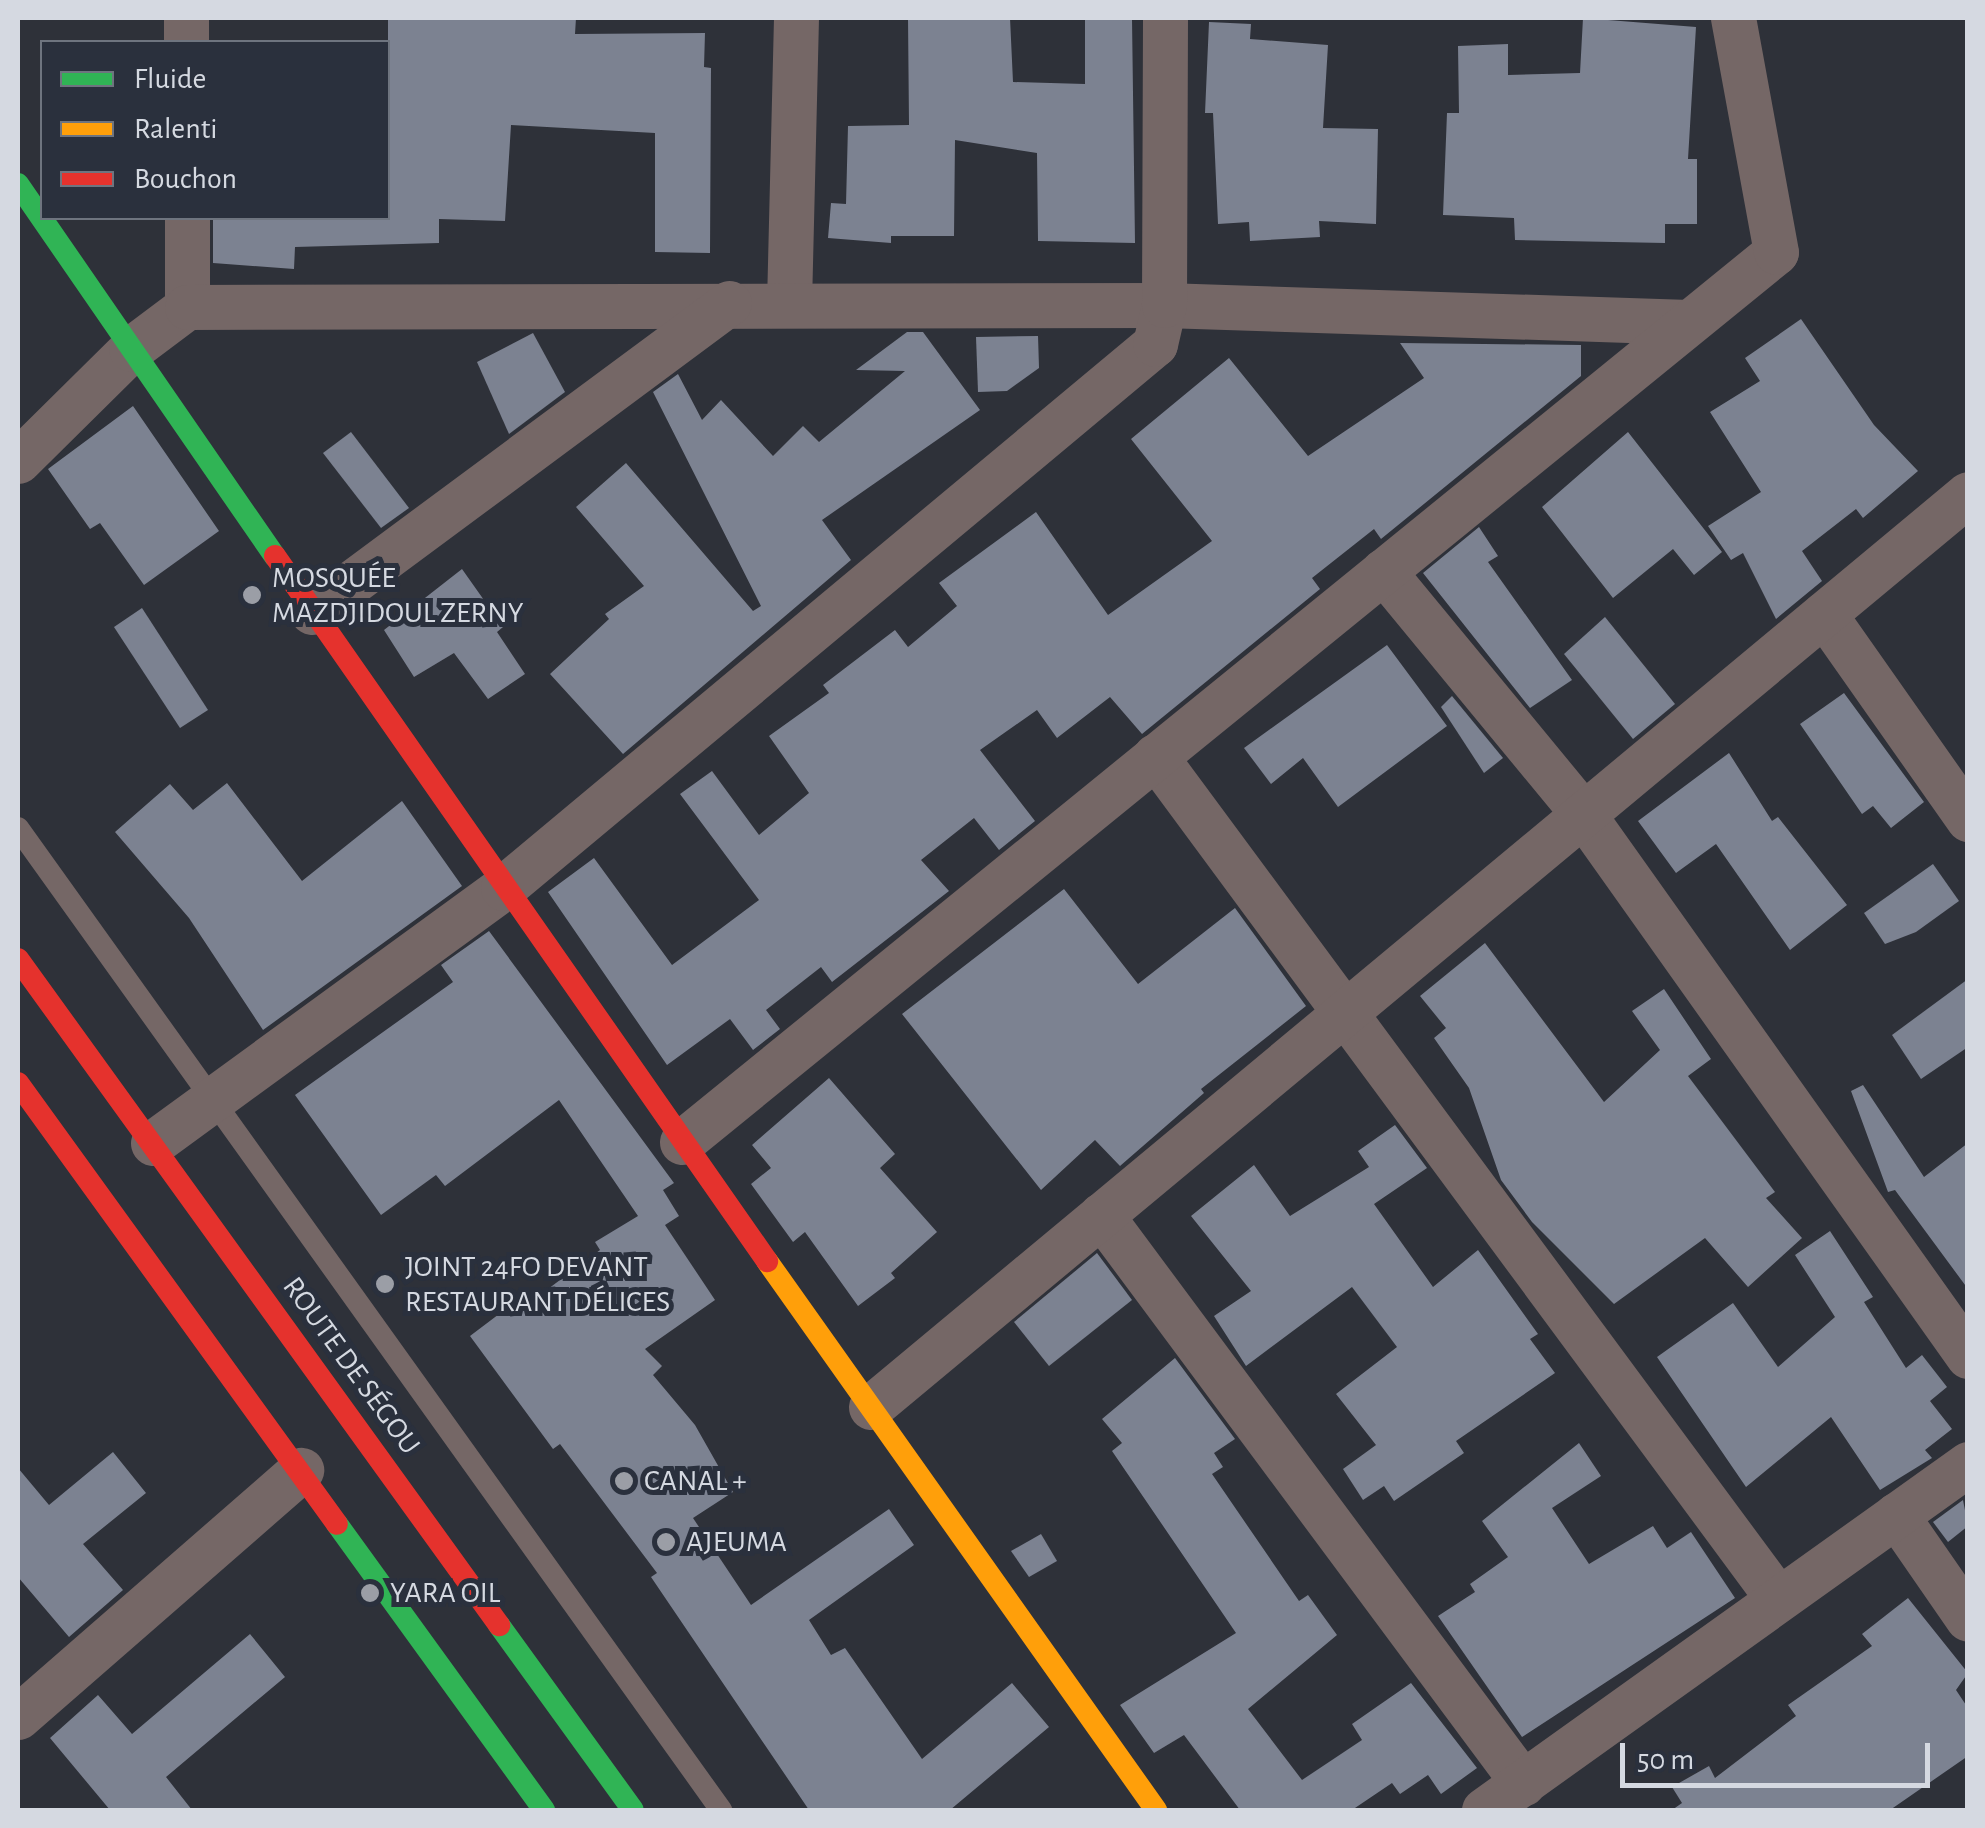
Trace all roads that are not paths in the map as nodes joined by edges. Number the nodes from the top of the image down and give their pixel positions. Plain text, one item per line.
1 (796, 18) edge
2 (1164, 18) edge
3 (1732, 18) edge
4 (18, 184) edge
5 (40, 216) edge
6 (43, 220) edge
7 (186, 220) edge
8 (728, 303) junction
9 (789, 304) junction
10 (1164, 306) junction
11 (187, 307) junction
12 (1689, 322) junction
13 (131, 349) junction
14 (18, 461) edge
15 (1968, 494) edge
16 (1384, 571) junction
17 (312, 612) junction
18 (1824, 614) junction
19 (1155, 756) junction
20 (1583, 814) junction
21 (1968, 819) edge
22 (19, 833) edge
23 (502, 888) junction
24 (18, 959) edge
25 (1344, 1012) junction
26 (18, 1083) edge
27 (216, 1097) junction
28 (682, 1142) junction
29 (153, 1143) junction
30 (1101, 1215) junction
31 (1968, 1356) edge
32 (871, 1406) junction
33 (1968, 1464) edge
34 (300, 1470) junction
35 (1896, 1516) junction
36 (1778, 1600) junction
37 (1968, 1619) edge
38 (18, 1718) edge
39 (1523, 1782) junction
40 (544, 1810) edge
41 (633, 1810) edge
42 (721, 1810) edge
43 (1156, 1810) edge
44 (1484, 1810) edge

1 - 9 street
2 - 10 street
3 - 12 street
4 - 5 main road
6 - 13 main road
7 - 11 street
8 - 9 street
8 - 11 street
8 - 17 street
9 - 10 street
10 - 12 street
10 - 23 street
11 - 13 street
12 - 16 street
13 - 14 street
13 - 17 main road
15 - 18 street
16 - 19 street
16 - 20 street
17 - 23 main road
18 - 20 street
18 - 21 street
19 - 25 street
19 - 28 street
20 - 25 street
20 - 31 street
22 - 27 lane
23 - 27 street
23 - 28 main road
24 - 29 main road, ROUTE DE SÉGOU
25 - 30 street
25 - 36 street
26 - 34 main road
27 - 29 street
27 - 42 lane
28 - 32 main road
29 - 41 main road, ROUTE DE SÉGOU
30 - 32 street
30 - 39 street
32 - 43 main road
33 - 35 street
34 - 38 street
34 - 40 main road
35 - 36 street
35 - 37 street
36 - 39 street
39 - 44 street

